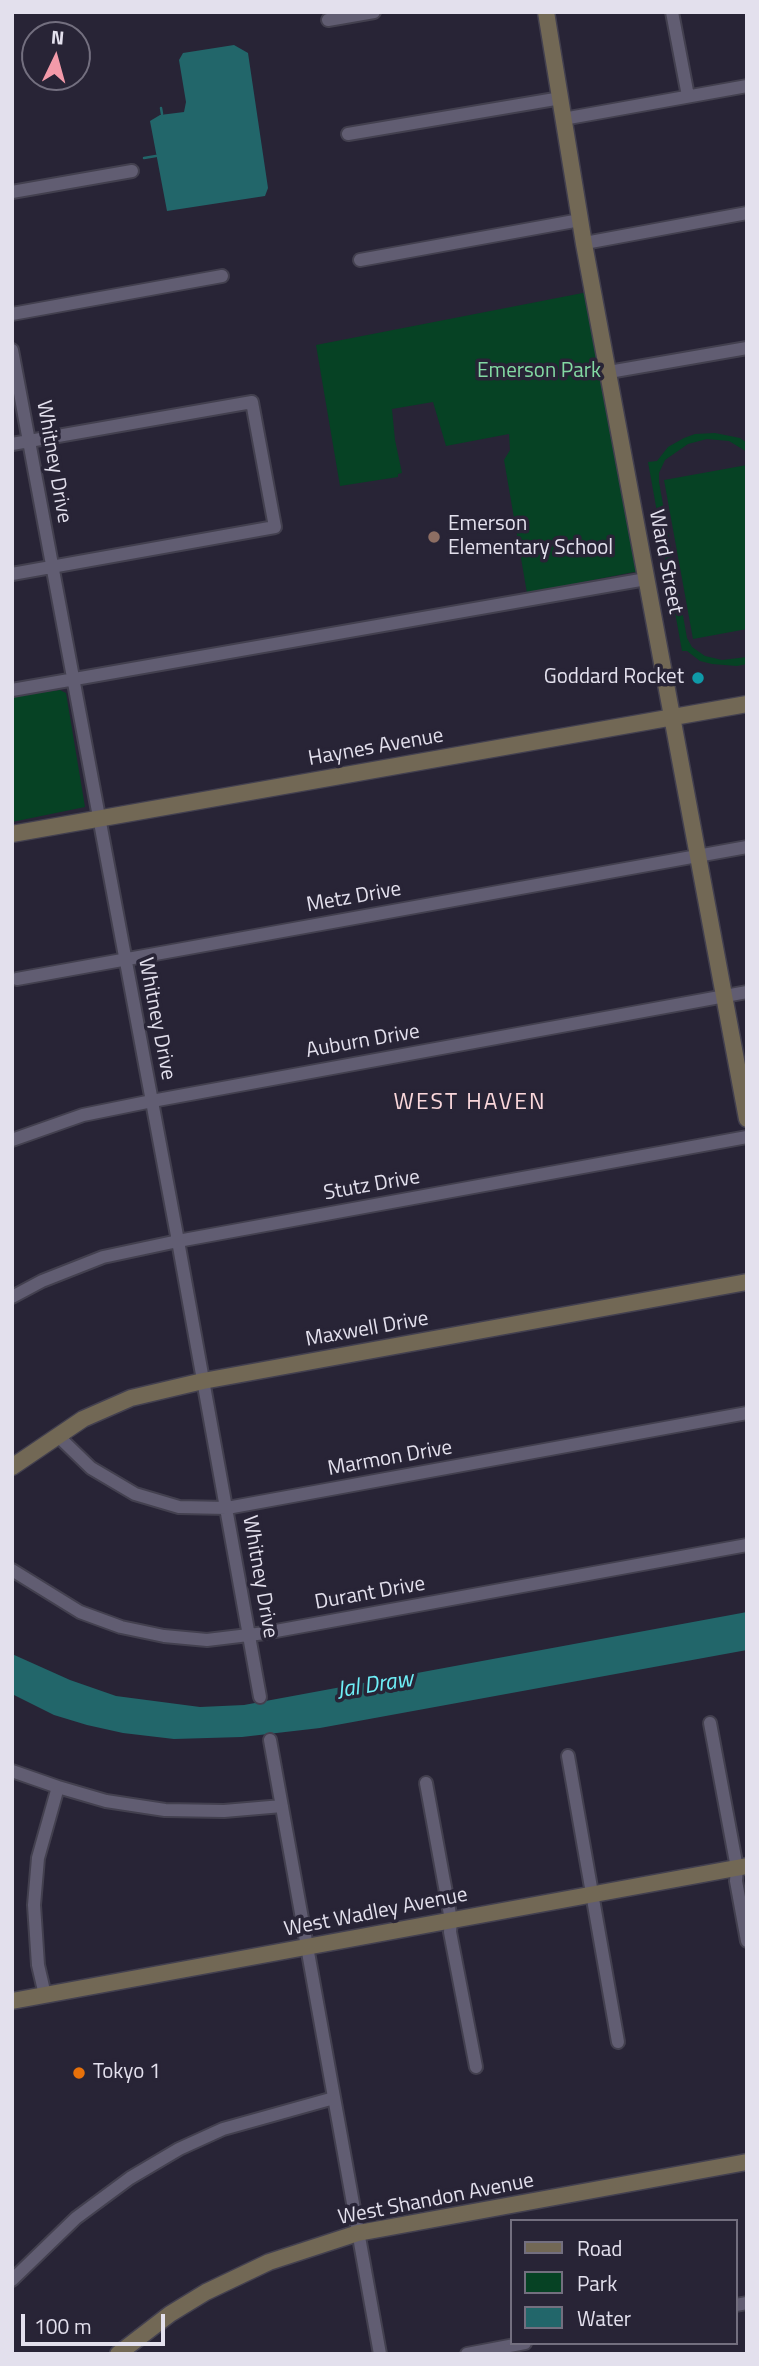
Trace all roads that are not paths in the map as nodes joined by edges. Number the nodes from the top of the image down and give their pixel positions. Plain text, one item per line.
1 (374, 12) edge
2 (545, 12) edge
3 (673, 12) edge
4 (328, 20) dead end
5 (747, 86) edge
6 (688, 96) junction
7 (561, 98) junction
8 (563, 119) junction
9 (348, 134) dead end
10 (132, 171) dead end
11 (12, 192) edge
12 (747, 214) edge
13 (580, 220) junction
14 (584, 243) junction
15 (360, 260) dead end
16 (222, 276) dead end
17 (12, 314) edge
18 (747, 348) edge
19 (12, 350) edge
20 (608, 372) junction
21 (29, 441) junction
22 (12, 444) edge
23 (52, 567) junction
24 (12, 574) edge
25 (646, 579) junction
26 (74, 679) junction
27 (12, 690) edge
28 (747, 704) edge
29 (673, 718) junction
30 (99, 818) junction
31 (12, 834) edge
32 (747, 847) edge
33 (698, 856) junction
34 (125, 959) junction
35 (17, 979) dead end
36 (747, 992) edge
37 (724, 996) junction
38 (152, 1101) junction
39 (747, 1119) edge
40 (747, 1138) edge
41 (12, 1140) edge
42 (178, 1241) junction
43 (747, 1282) edge
44 (12, 1297) edge
45 (203, 1381) junction
46 (747, 1413) edge
47 (58, 1436) junction
48 (12, 1467) edge
49 (227, 1508) junction
50 (747, 1545) edge
51 (12, 1570) edge
52 (250, 1636) junction
53 (260, 1697) dead end
54 (710, 1723) dead end
55 (270, 1740) dead end
56 (568, 1756) dead end
57 (12, 1771) edge
58 (426, 1783) dead end
59 (58, 1787) junction
60 (282, 1806) junction
61 (742, 1867) edge
62 (594, 1894) junction
63 (451, 1920) junction
64 (747, 1941) edge
65 (307, 1947) junction
66 (45, 1995) junction
67 (12, 2001) edge
68 (618, 2042) dead end
69 (476, 2067) dead end
70 (334, 2098) junction
71 (747, 2162) edge
72 (358, 2233) junction
73 (12, 2280) edge
74 (514, 2345) edge
75 (118, 2354) edge
76 (380, 2354) edge
77 (467, 2354) edge

1 - 4 street
2 - 7 street, Ward Street
3 - 6 street
5 - 6 street
6 - 8 street
7 - 8 street, Ward Street
7 - 9 street
8 - 13 street, Ward Street
10 - 11 street
12 - 14 street
13 - 14 street, Ward Street
13 - 15 street
14 - 20 street, Ward Street
16 - 17 street
18 - 20 street
19 - 21 street, Whitney Drive
20 - 25 street, Ward Street
21 - 22 street
21 - 23 street, Whitney Drive
21 - 23 street
23 - 24 street
23 - 26 street, Whitney Drive
25 - 26 street
25 - 29 street, Ward Street
26 - 27 street
26 - 30 street, Whitney Drive
28 - 29 street, Haynes Avenue
29 - 30 street, Haynes Avenue
29 - 33 street, Ward Street
30 - 31 street, Haynes Avenue
30 - 34 street, Whitney Drive
32 - 33 street, Metz Drive
33 - 34 street, Metz Drive
33 - 37 street, Ward Street
34 - 35 street, Metz Drive
34 - 38 street, Whitney Drive
36 - 37 street, Auburn Drive
37 - 38 street, Auburn Drive
37 - 39 street, Ward Street
38 - 41 street, Auburn Drive
38 - 42 street, Whitney Drive
40 - 42 street, Stutz Drive
42 - 44 street, Stutz Drive
42 - 45 street, Whitney Drive
43 - 45 street, Maxwell Drive
45 - 47 street, Maxwell Drive
45 - 49 street, Whitney Drive
46 - 49 street, Marmon Drive
47 - 48 street, Maxwell Drive
47 - 49 street, Marmon Drive
49 - 52 street, Whitney Drive
50 - 52 street, Durant Drive
51 - 52 street, Durant Drive
52 - 53 street, Whitney Drive
54 - 61 street
55 - 60 street
56 - 62 street
57 - 59 street
58 - 63 street
59 - 60 street
59 - 66 street
60 - 65 street
61 - 62 street, West Wadley Avenue
61 - 64 street
62 - 63 street, West Wadley Avenue
62 - 68 street
63 - 65 street, West Wadley Avenue
63 - 69 street
65 - 66 street, West Wadley Avenue
65 - 70 street
66 - 67 street, West Wadley Avenue
70 - 72 street
70 - 73 street
71 - 72 street, West Shandon Avenue
72 - 75 street, West Shandon Avenue
72 - 76 street
74 - 77 street

